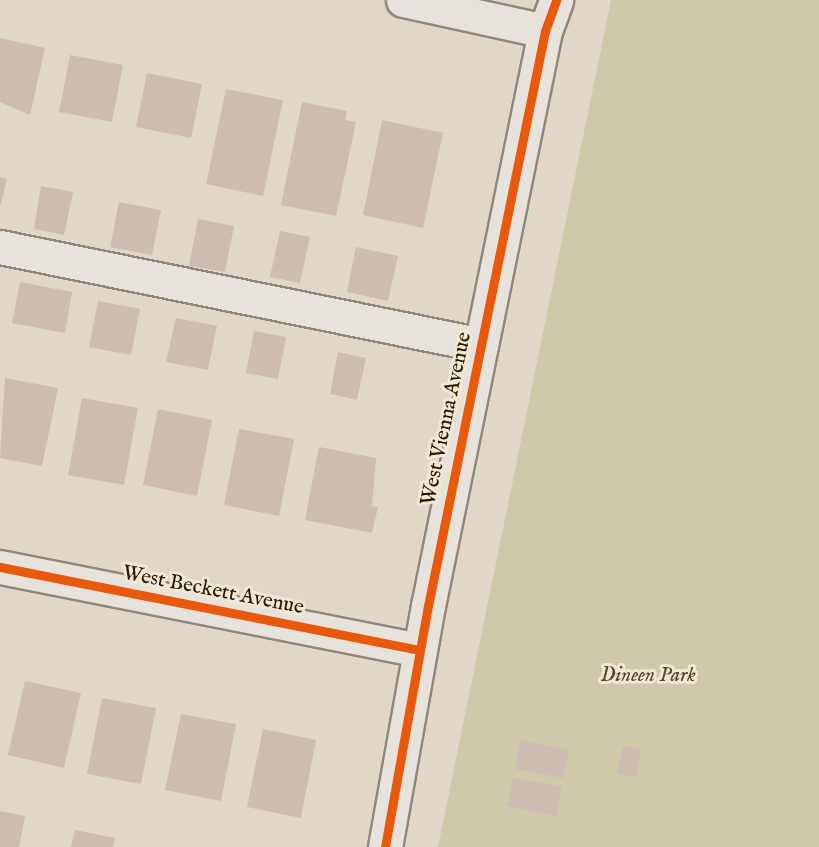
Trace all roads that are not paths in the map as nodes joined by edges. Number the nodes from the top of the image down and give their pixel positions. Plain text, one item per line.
1 (403, 0) edge
2 (556, 0) edge
3 (545, 31) junction
4 (0, 247) edge
5 (481, 345) junction
6 (0, 567) edge
7 (419, 651) junction
8 (386, 847) edge

1 - 3 street
2 - 3 street, West Vienna Avenue
3 - 5 street, West Vienna Avenue
4 - 5 street
5 - 7 street, West Vienna Avenue
6 - 7 street, West Beckett Avenue
7 - 8 street, West Vienna Avenue

